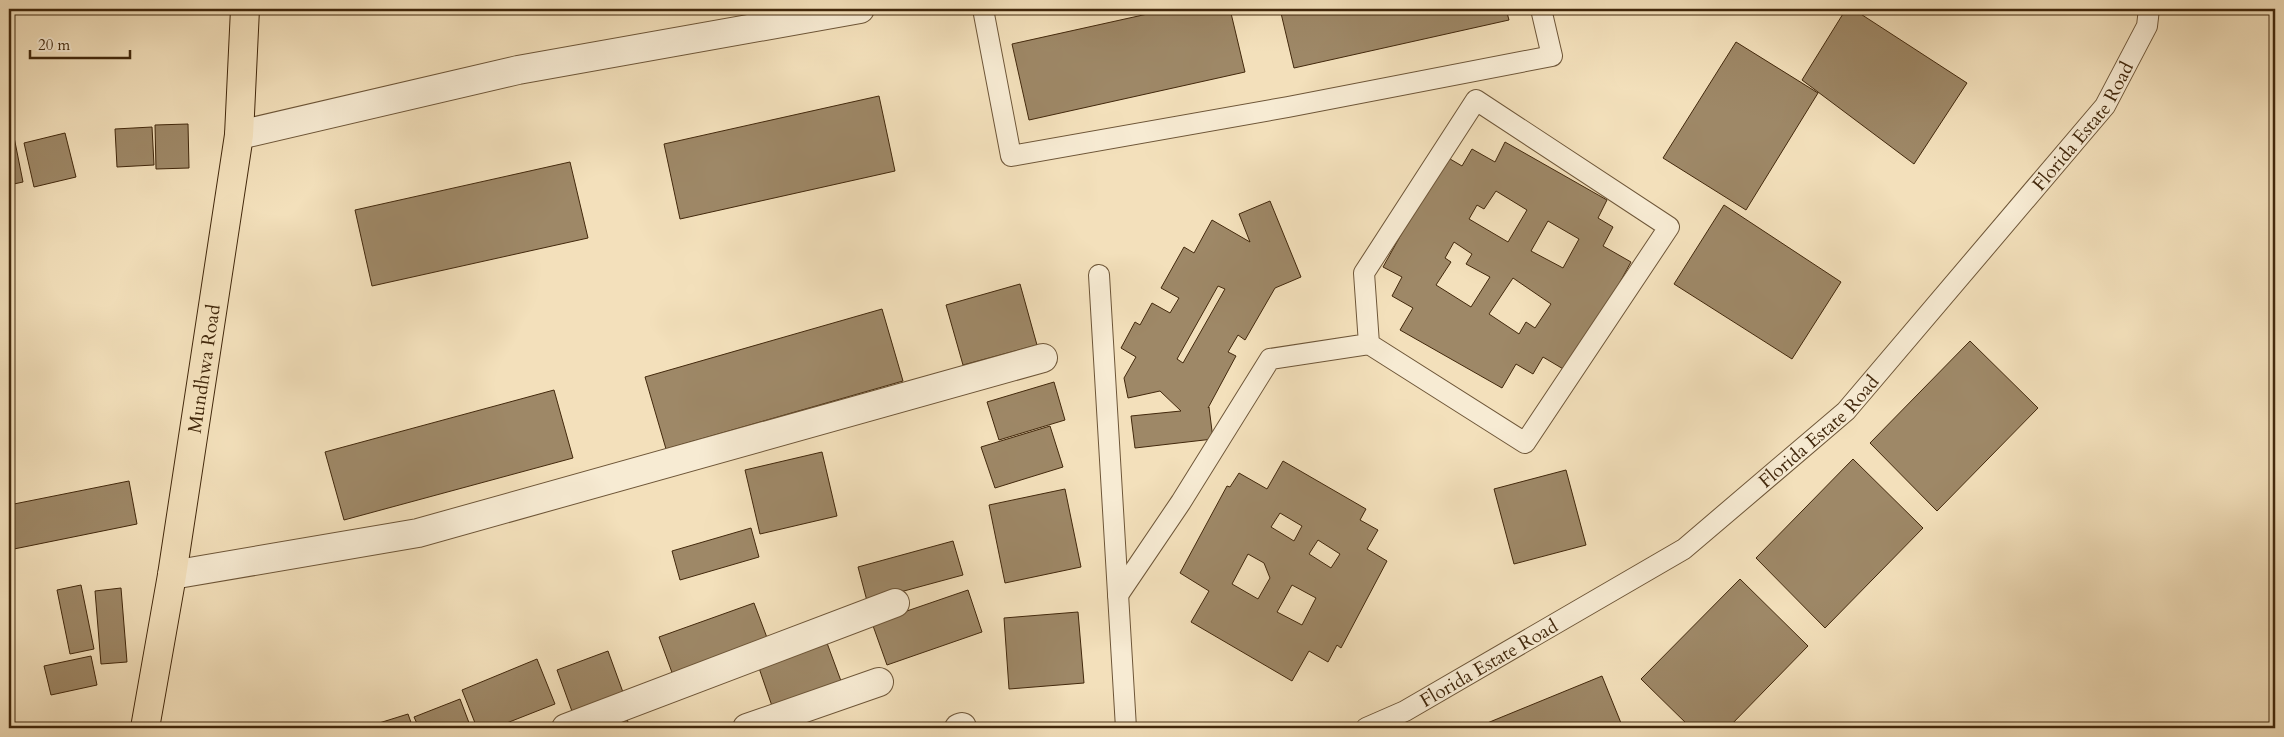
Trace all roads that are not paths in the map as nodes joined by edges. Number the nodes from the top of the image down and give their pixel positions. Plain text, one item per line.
1 (245, 9) edge
2 (860, 9) edge
3 (983, 9) edge
4 (1541, 9) edge
5 (2149, 9) edge
6 (239, 135) junction
7 (1099, 276) dead end
8 (1368, 344) junction
9 (1043, 358) dead end
10 (172, 575) junction
11 (1118, 595) junction
12 (895, 603) dead end
13 (879, 682) dead end
14 (145, 728) edge
15 (566, 728) edge
16 (747, 728) edge
17 (1126, 728) edge
18 (1366, 728) edge

1 - 6 main road, Mundhwa Road
2 - 6 street
3 - 4 lane
5 - 18 lane, Florida Estate Road
6 - 10 main road, Mundhwa Road
7 - 11 lane
8 - 8 lane
8 - 11 lane
9 - 10 street
10 - 14 main road, Mundhwa Road
11 - 17 lane
12 - 15 street
13 - 16 street

